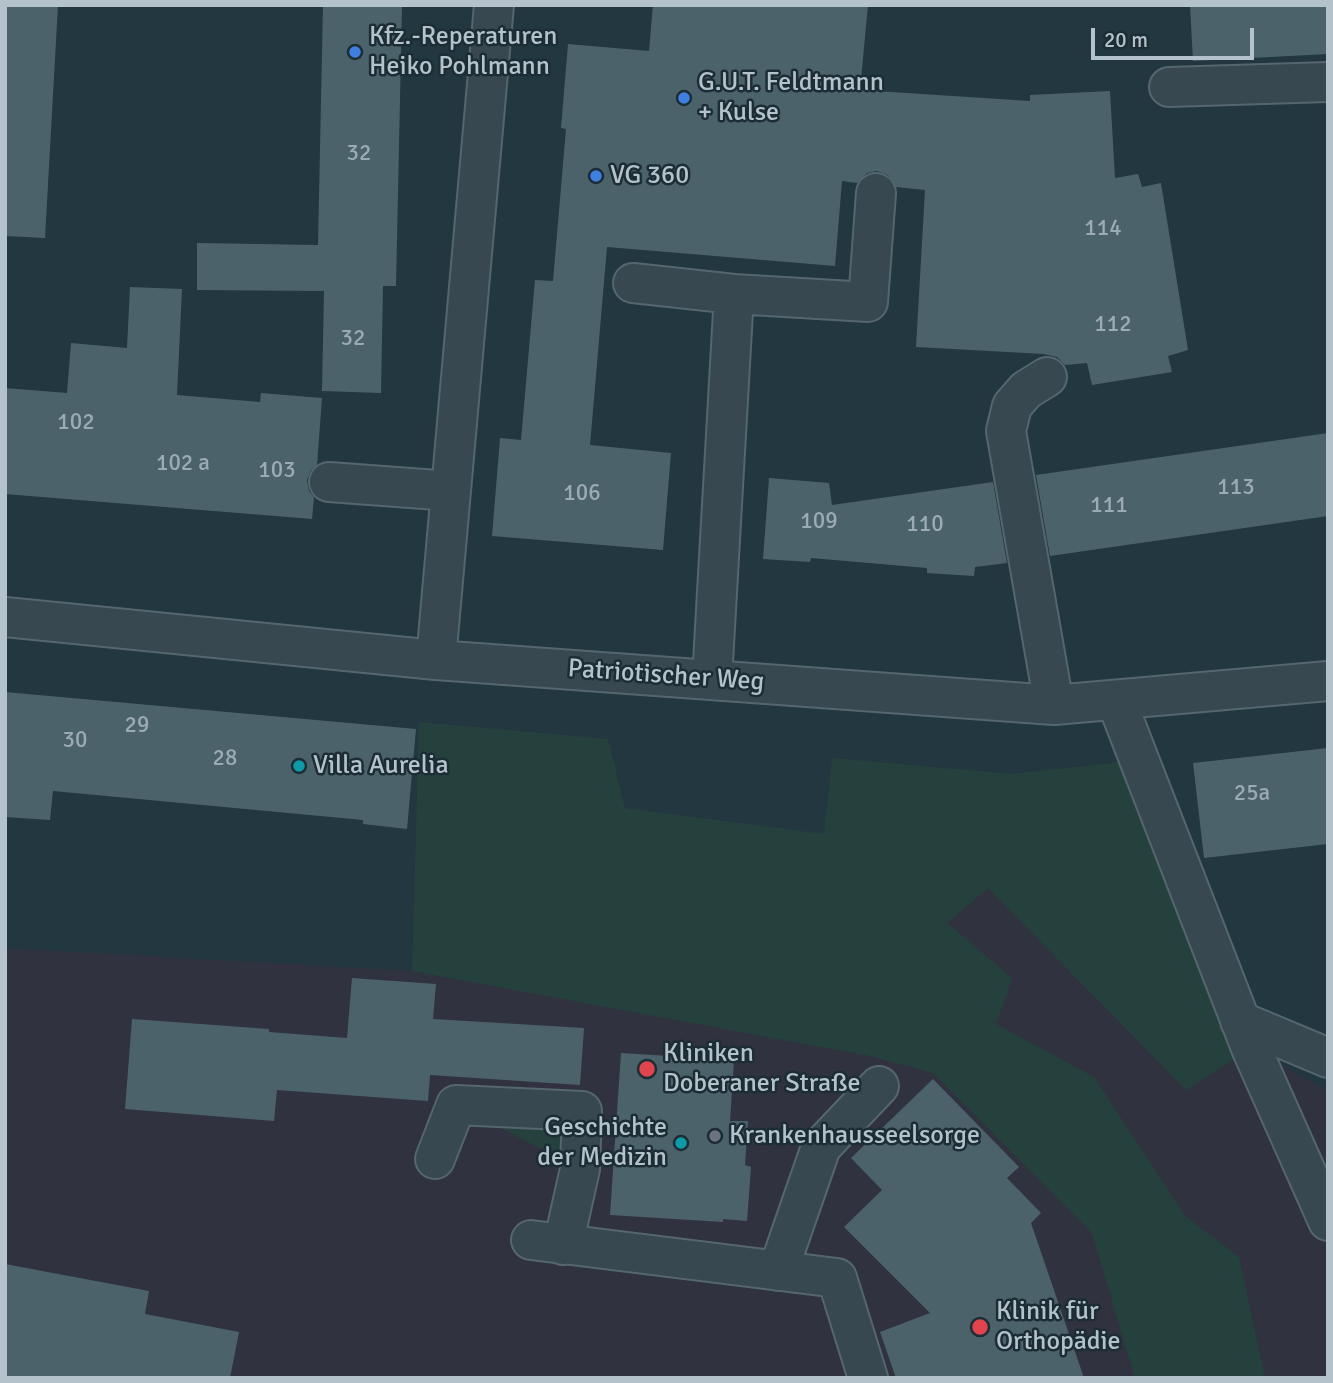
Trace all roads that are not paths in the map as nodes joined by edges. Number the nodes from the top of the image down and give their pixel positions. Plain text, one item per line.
1 (494, 5) edge
2 (1328, 82) edge
3 (1168, 87) dead end
4 (876, 193) dead end
5 (633, 283) dead end
6 (734, 294) junction
7 (1047, 377) dead end
8 (329, 482) dead end
9 (451, 491) junction
10 (5, 617) edge
11 (436, 660) junction
12 (712, 680) junction
13 (1328, 681) edge
14 (1116, 700) junction
15 (1054, 705) junction
16 (1240, 1021) junction
17 (1328, 1058) edge
18 (879, 1086) dead end
19 (435, 1159) dead end
20 (1328, 1221) edge
21 (778, 1271) junction
22 (867, 1378) edge

1 - 9 street
2 - 3 street
4 - 6 street
5 - 6 street
6 - 12 street
7 - 15 street
8 - 9 street
9 - 11 street
10 - 11 street, Patriotischer Weg
11 - 12 street, Patriotischer Weg
12 - 15 street, Patriotischer Weg
13 - 14 street, Patriotischer Weg
14 - 15 street, Patriotischer Weg
14 - 16 street
16 - 17 street
16 - 20 street
18 - 21 street
19 - 21 street
21 - 22 street

